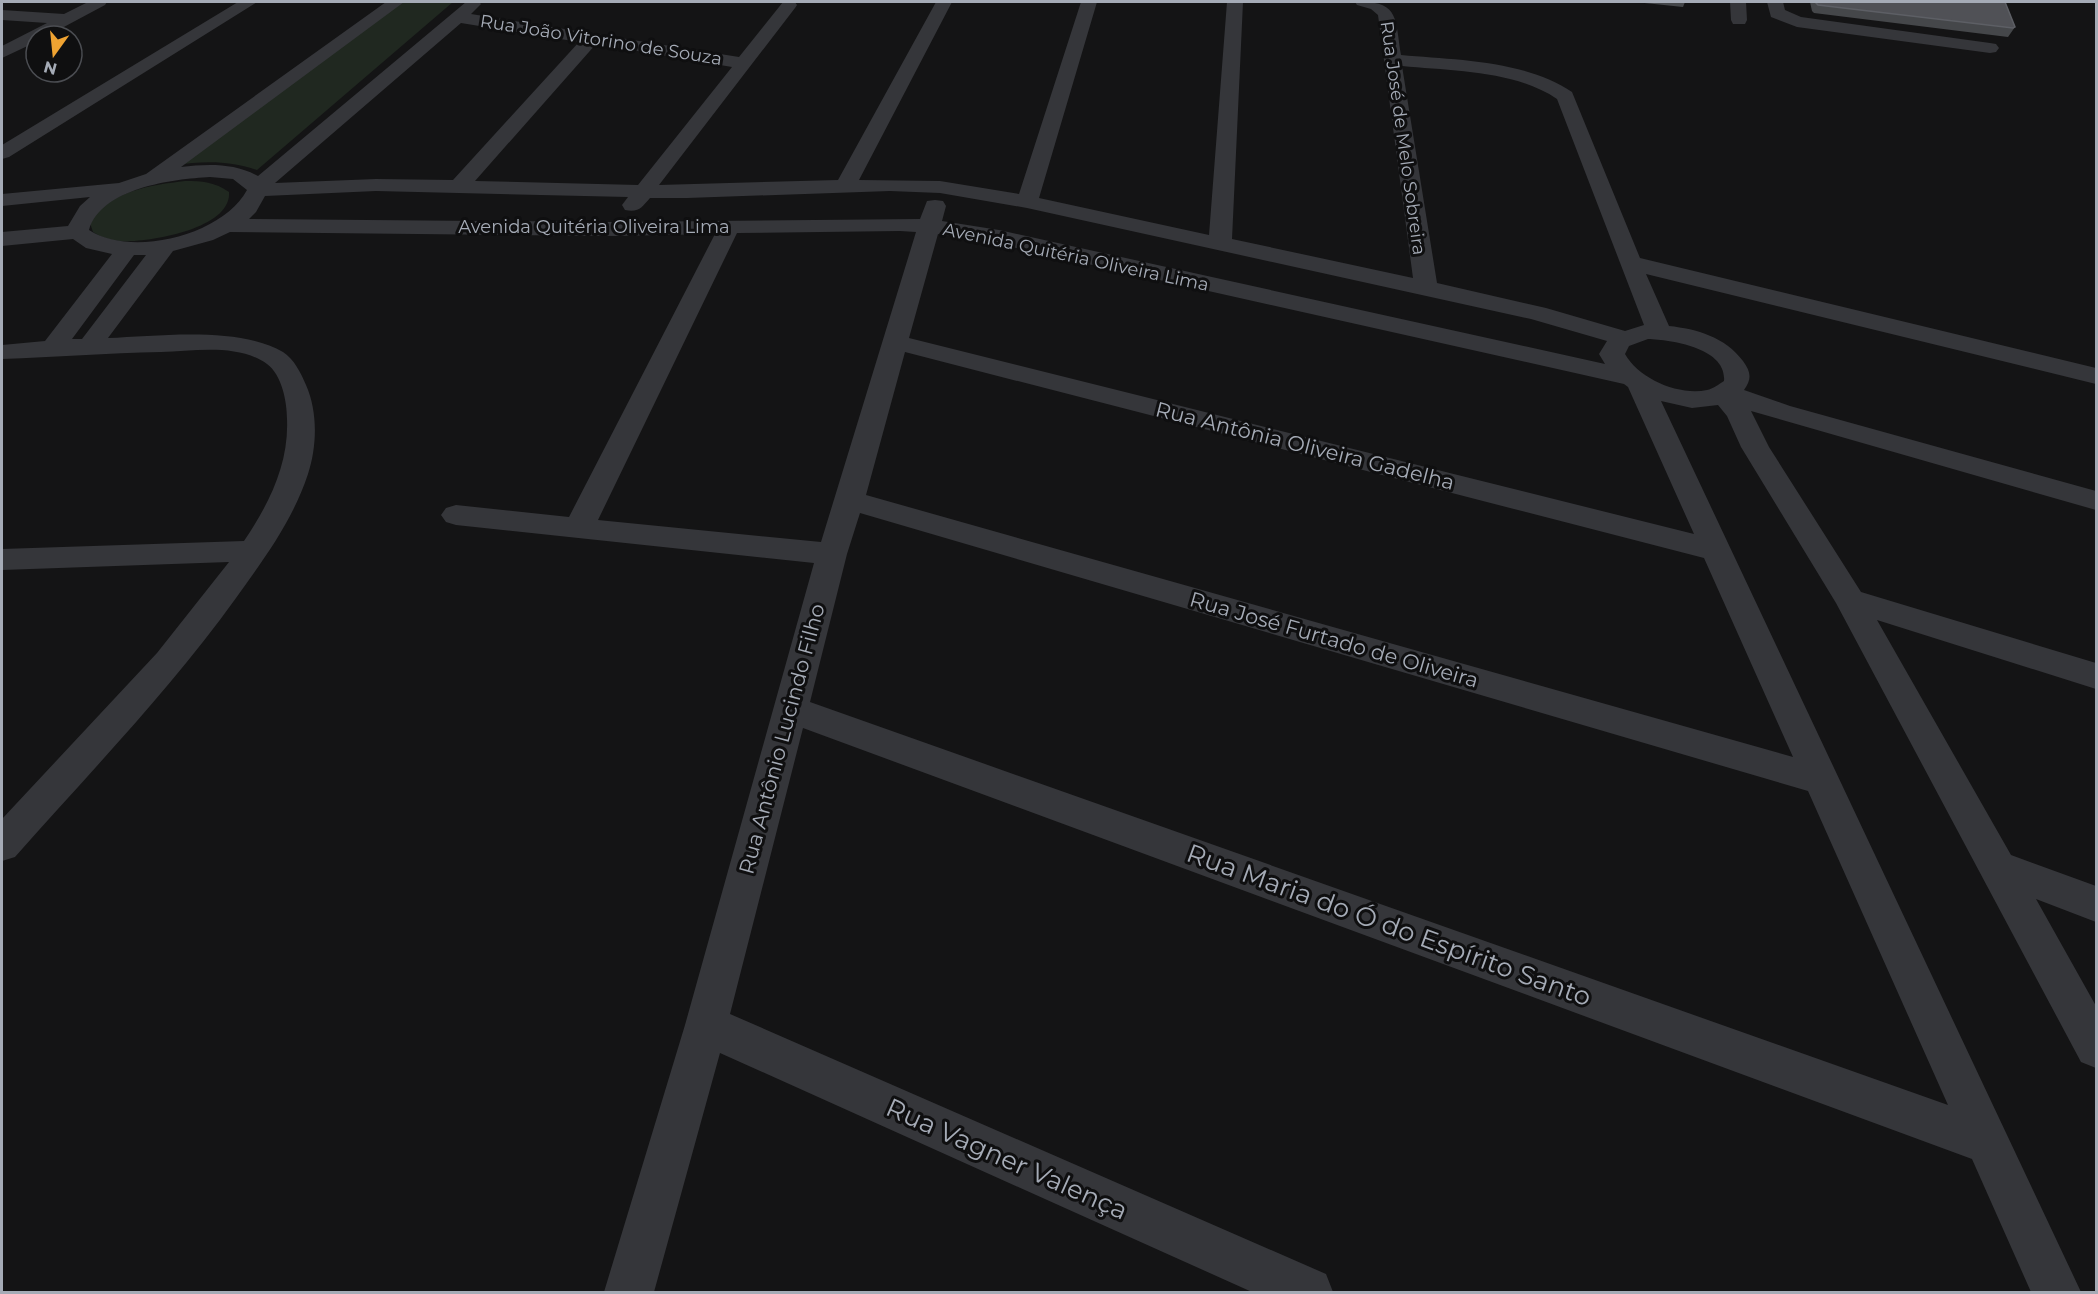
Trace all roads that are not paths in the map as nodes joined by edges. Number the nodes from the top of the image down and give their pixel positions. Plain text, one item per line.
1 (74, 2) edge
2 (99, 2) edge
3 (249, 2) edge
4 (396, 2) edge
5 (476, 2) edge
6 (791, 2) edge
7 (944, 2) edge
8 (1089, 2) edge
9 (1235, 2) edge
10 (1363, 2) edge
11 (1738, 2) edge
12 (1775, 2) edge
13 (2, 15) edge
14 (458, 17) junction
15 (42, 18) junction
16 (67, 19) junction
17 (1739, 20) dead end
18 (592, 38) junction
19 (2, 39) edge
20 (1990, 48) dead end
21 (2, 53) edge
22 (1393, 60) junction
23 (743, 63) junction
24 (2, 153) edge
25 (153, 178) junction
26 (459, 186) junction
27 (126, 187) junction
28 (845, 187) junction
29 (940, 187) junction
30 (258, 189) junction
31 (644, 191) junction
32 (2, 200) edge
33 (1027, 202) junction
34 (227, 225) junction
35 (930, 226) junction
36 (729, 228) junction
37 (615, 229) junction
38 (77, 231) junction
39 (2, 239) edge
40 (1220, 245) junction
41 (165, 246) junction
42 (127, 249) junction
43 (1630, 263) junction
44 (1425, 288) junction
45 (1659, 332) junction
46 (1624, 338) junction
47 (895, 342) junction
48 (90, 345) junction
49 (53, 348) junction
50 (2, 352) edge
51 (2097, 376) edge
52 (1634, 382) junction
53 (1725, 394) junction
54 (850, 500) junction
55 (2097, 500) edge
56 (456, 515) dead end
57 (579, 526) junction
58 (1715, 550) junction
59 (255, 551) junction
60 (832, 554) junction
61 (2, 559) edge
62 (1850, 600) junction
63 (2097, 676) edge
64 (791, 709) junction
65 (1819, 779) junction
66 (2, 845) edge
67 (1998, 867) junction
68 (2097, 904) edge
69 (706, 1025) junction
70 (2097, 1047) edge
71 (1987, 1142) junction
72 (629, 1293) edge
73 (1308, 1293) edge
74 (2056, 1293) edge

1 - 15 street
2 - 16 street
3 - 24 street
4 - 25 street
5 - 14 street
6 - 23 street
7 - 28 street
8 - 33 street
9 - 40 street
10 - 22 street, Rua José de Melo Sobreira
11 - 17 street
12 - 20 street
13 - 15 street
14 - 18 street, Rua João Vitorino de Souza
14 - 30 street
15 - 16 street
15 - 19 street
16 - 21 street
18 - 23 street, Rua João Vitorino de Souza
18 - 26 street
22 - 43 street
22 - 44 street, Rua José de Melo Sobreira
23 - 31 street
25 - 27 street
25 - 30 street
26 - 30 street, Avenida Quitéria Oliveira Lima
26 - 31 street, Avenida Quitéria Oliveira Lima
27 - 32 street
27 - 38 street
28 - 29 street, Avenida Quitéria Oliveira Lima
28 - 31 street, Avenida Quitéria Oliveira Lima
29 - 33 street, Avenida Quitéria Oliveira Lima
29 - 35 street, Rua Antônio Lucindo Filho
30 - 34 street
31 - 37 street
33 - 40 street, Avenida Quitéria Oliveira Lima
34 - 37 street, Avenida Quitéria Oliveira Lima
34 - 41 street
35 - 36 street, Avenida Quitéria Oliveira Lima
35 - 47 street, Rua Antônio Lucindo Filho
35 - 52 street, Avenida Quitéria Oliveira Lima
36 - 37 street, Avenida Quitéria Oliveira Lima
36 - 57 street
38 - 39 street
38 - 42 street
40 - 44 street, Avenida Quitéria Oliveira Lima
41 - 42 street
41 - 48 street
42 - 49 street
43 - 45 street
43 - 51 street
44 - 46 street, Avenida Quitéria Oliveira Lima
45 - 46 street
45 - 53 street
46 - 52 street
47 - 54 street, Rua Antônio Lucindo Filho
47 - 58 street, Rua Antônia Oliveira Gadelha
48 - 49 street
48 - 59 street
49 - 50 street
52 - 53 street, Avenida Quitéria Oliveira Lima
52 - 58 street
53 - 55 street
53 - 62 street
54 - 60 street, Rua Antônio Lucindo Filho
54 - 65 street, Rua José Furtado de Oliveira
56 - 57 street
57 - 60 street
58 - 65 street
59 - 61 street
59 - 66 street
60 - 64 street, Rua Antônio Lucindo Filho
62 - 63 street
62 - 67 street
64 - 69 street, Rua Antônio Lucindo Filho
64 - 71 street, Rua Maria do Ó do Espírito Santo
65 - 71 street
67 - 68 street
67 - 70 street
69 - 72 street, Rua Antônio Lucindo Filho
69 - 73 street, Rua Vagner Valença
71 - 74 street

